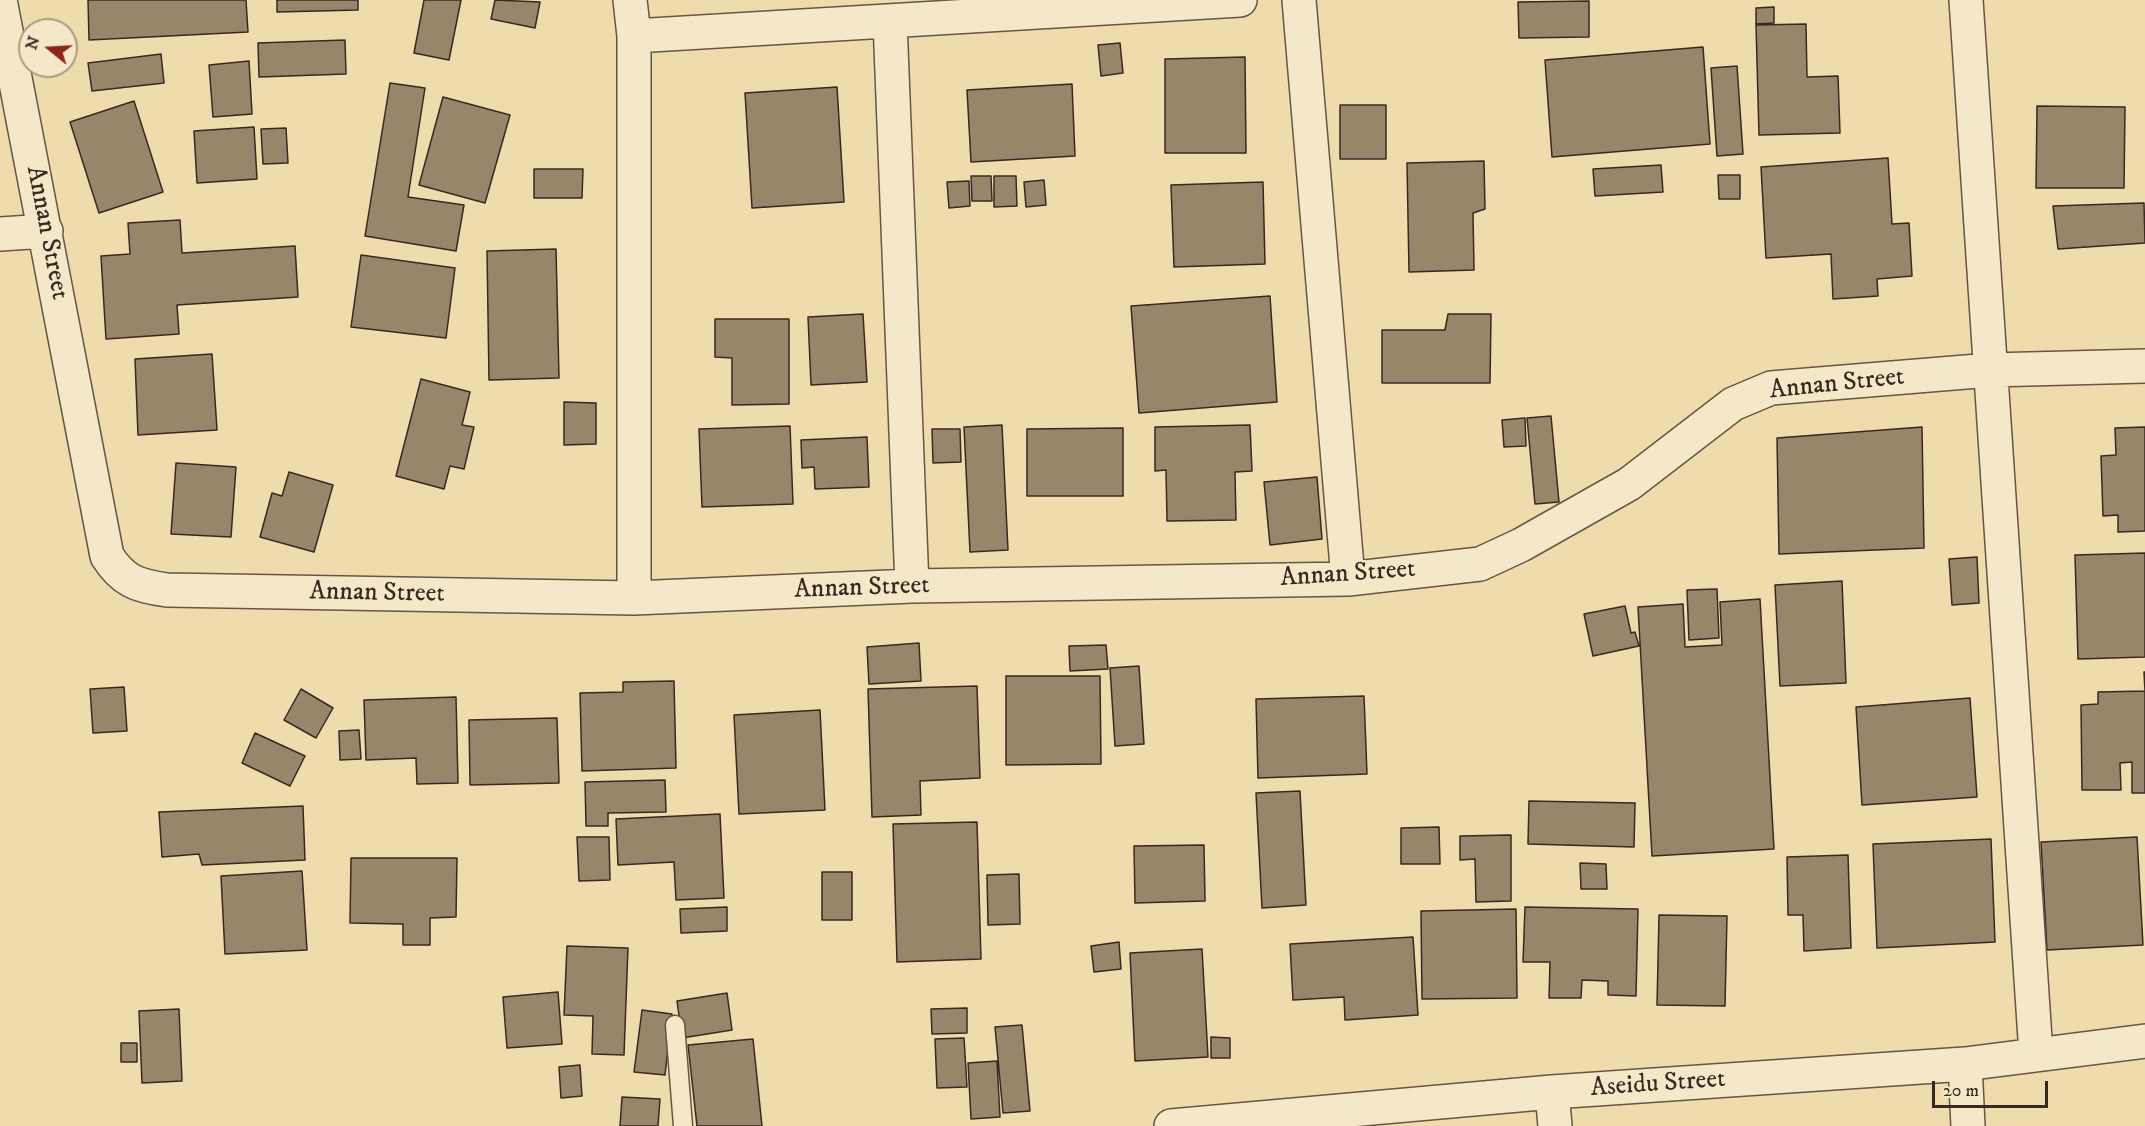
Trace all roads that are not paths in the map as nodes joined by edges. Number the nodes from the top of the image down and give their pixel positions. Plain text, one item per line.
1 (0, 0) edge
2 (630, 0) edge
3 (1240, 0) edge
4 (1299, 0) edge
5 (1966, 0) edge
6 (1070, 4) edge
7 (890, 21) junction
8 (634, 36) junction
9 (46, 231) junction
10 (0, 234) edge
11 (2145, 366) edge
12 (1990, 370) junction
13 (1348, 579) junction
14 (912, 586) junction
15 (634, 598) junction
16 (675, 1025) dead end
17 (2145, 1041) edge
18 (2036, 1054) junction
19 (1965, 1064) junction
20 (1552, 1092) junction
21 (683, 1126) edge
22 (1171, 1126) edge
23 (1554, 1126) edge
24 (1968, 1126) edge

1 - 9 street, Annan Street
2 - 8 street
3 - 6 street
4 - 13 street
5 - 12 street
6 - 7 street
7 - 8 street
7 - 14 street
8 - 15 street
9 - 10 street
9 - 15 street, Annan Street
11 - 12 street, Annan Street
12 - 13 street, Annan Street
12 - 18 street
13 - 14 street, Annan Street
14 - 15 street, Annan Street
16 - 21 lane
17 - 18 street, Aseidu Street
18 - 19 street, Aseidu Street
19 - 20 street, Aseidu Street
19 - 24 street
20 - 22 street, Aseidu Street
20 - 23 street

